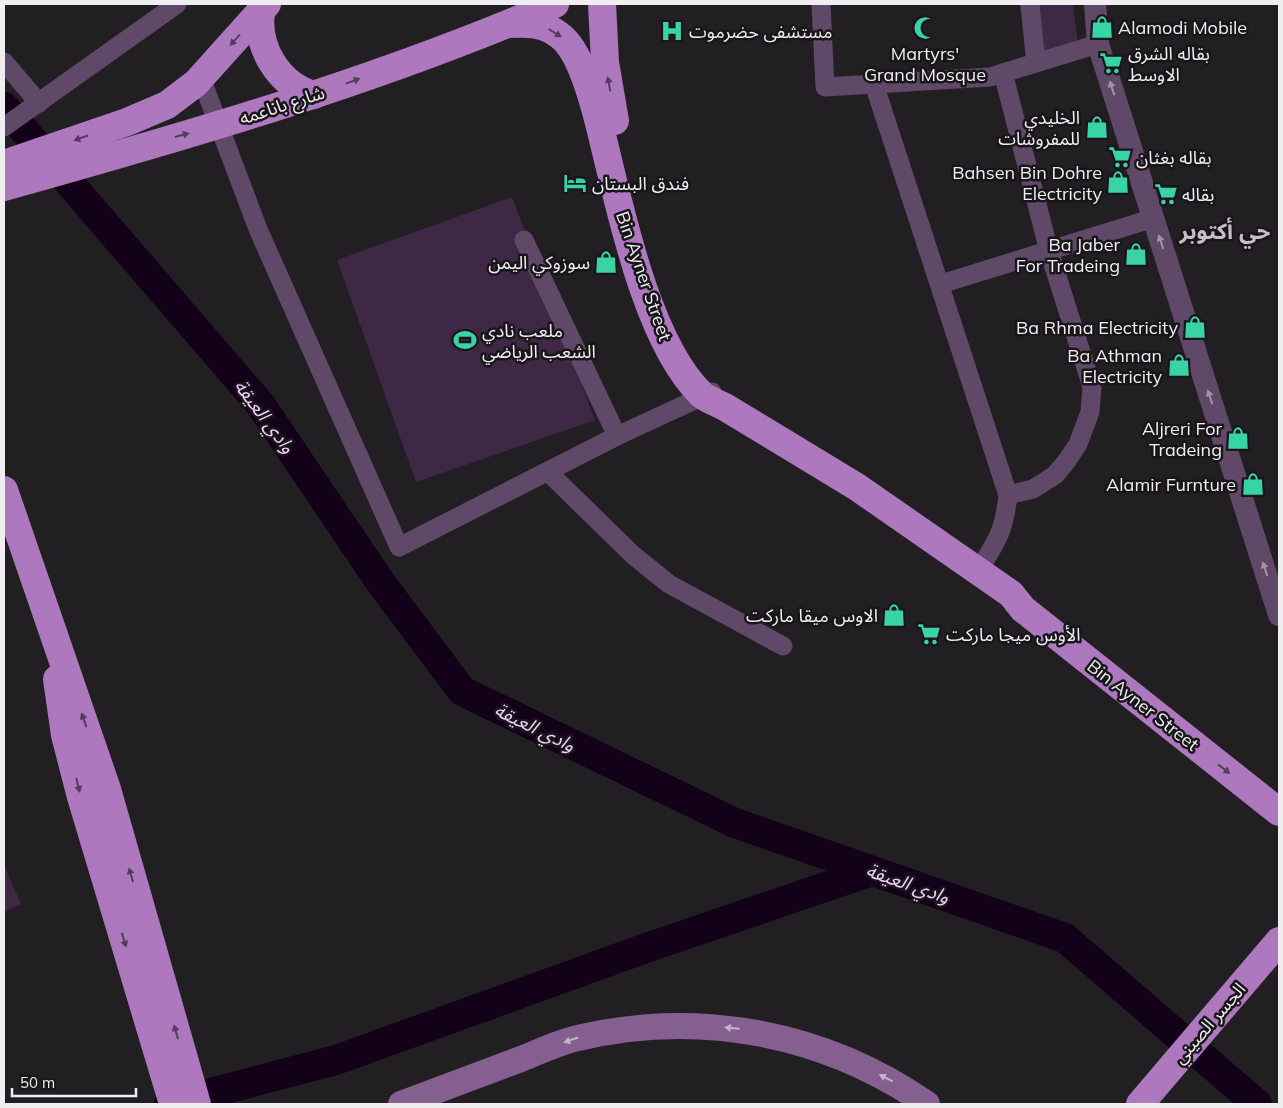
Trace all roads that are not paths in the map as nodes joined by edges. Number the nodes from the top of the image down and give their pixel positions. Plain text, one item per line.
1 (177, 4) edge
2 (555, 4) edge
3 (602, 4) edge
4 (821, 4) edge
5 (1030, 4) edge
6 (1095, 4) edge
7 (264, 8) edge
8 (509, 24) junction
9 (1098, 44) junction
10 (4, 62) edge
11 (1036, 63) junction
12 (1003, 73) junction
13 (201, 78) junction
14 (874, 84) junction
15 (314, 95) junction
16 (40, 103) junction
17 (218, 126) junction
18 (4, 127) edge
19 (7, 175) edge
20 (1154, 218) junction
21 (524, 240) dead end
22 (1049, 251) junction
23 (940, 284) junction
24 (715, 398) junction
25 (617, 436) junction
26 (548, 472) junction
27 (4, 490) edge
28 (1008, 495) junction
29 (12, 539) edge
30 (978, 571) junction
31 (1011, 594) junction
32 (1279, 615) edge
33 (783, 646) dead end
34 (1279, 788) edge
35 (1279, 812) edge
36 (1279, 941) edge
37 (177, 1088) edge
38 (197, 1104) edge
39 (401, 1104) edge
40 (927, 1104) edge
41 (1140, 1104) edge

1 - 16 street
2 - 8 highway, شارع باناعمه
24 -> 3 highway, Bin Ayner Street
4 - 14 street
5 - 11 street
6 - 9 street
7 -> 13 highway, شارع باناعمه
7 - 15 highway
15 -> 8 highway, شارع باناعمه
8 -> 24 highway, Bin Ayner Street
9 - 11 street
20 -> 9 street
10 - 16 street
11 - 12 street
12 - 14 street
12 - 22 street
13 - 17 street
13 -> 19 highway, شارع باناعمه
14 - 23 street
15 - 17 highway, شارع باناعمه
16 - 18 street
19 -> 17 highway, شارع باناعمه
17 - 26 street
20 - 22 street
32 -> 20 street
21 - 25 street
22 - 23 street
22 - 28 street
23 - 28 street
24 - 25 street
24 - 30 highway, Bin Ayner Street
25 - 26 street
26 - 33 street
27 - 29 highway
28 - 30 street
29 - 37 highway
30 - 31 highway, Bin Ayner Street
31 - 34 highway, Bin Ayner Street
31 -> 35 highway, Bin Ayner Street
36 - 41 highway, الجسر الصيني
37 - 38 highway
40 -> 39 main road

